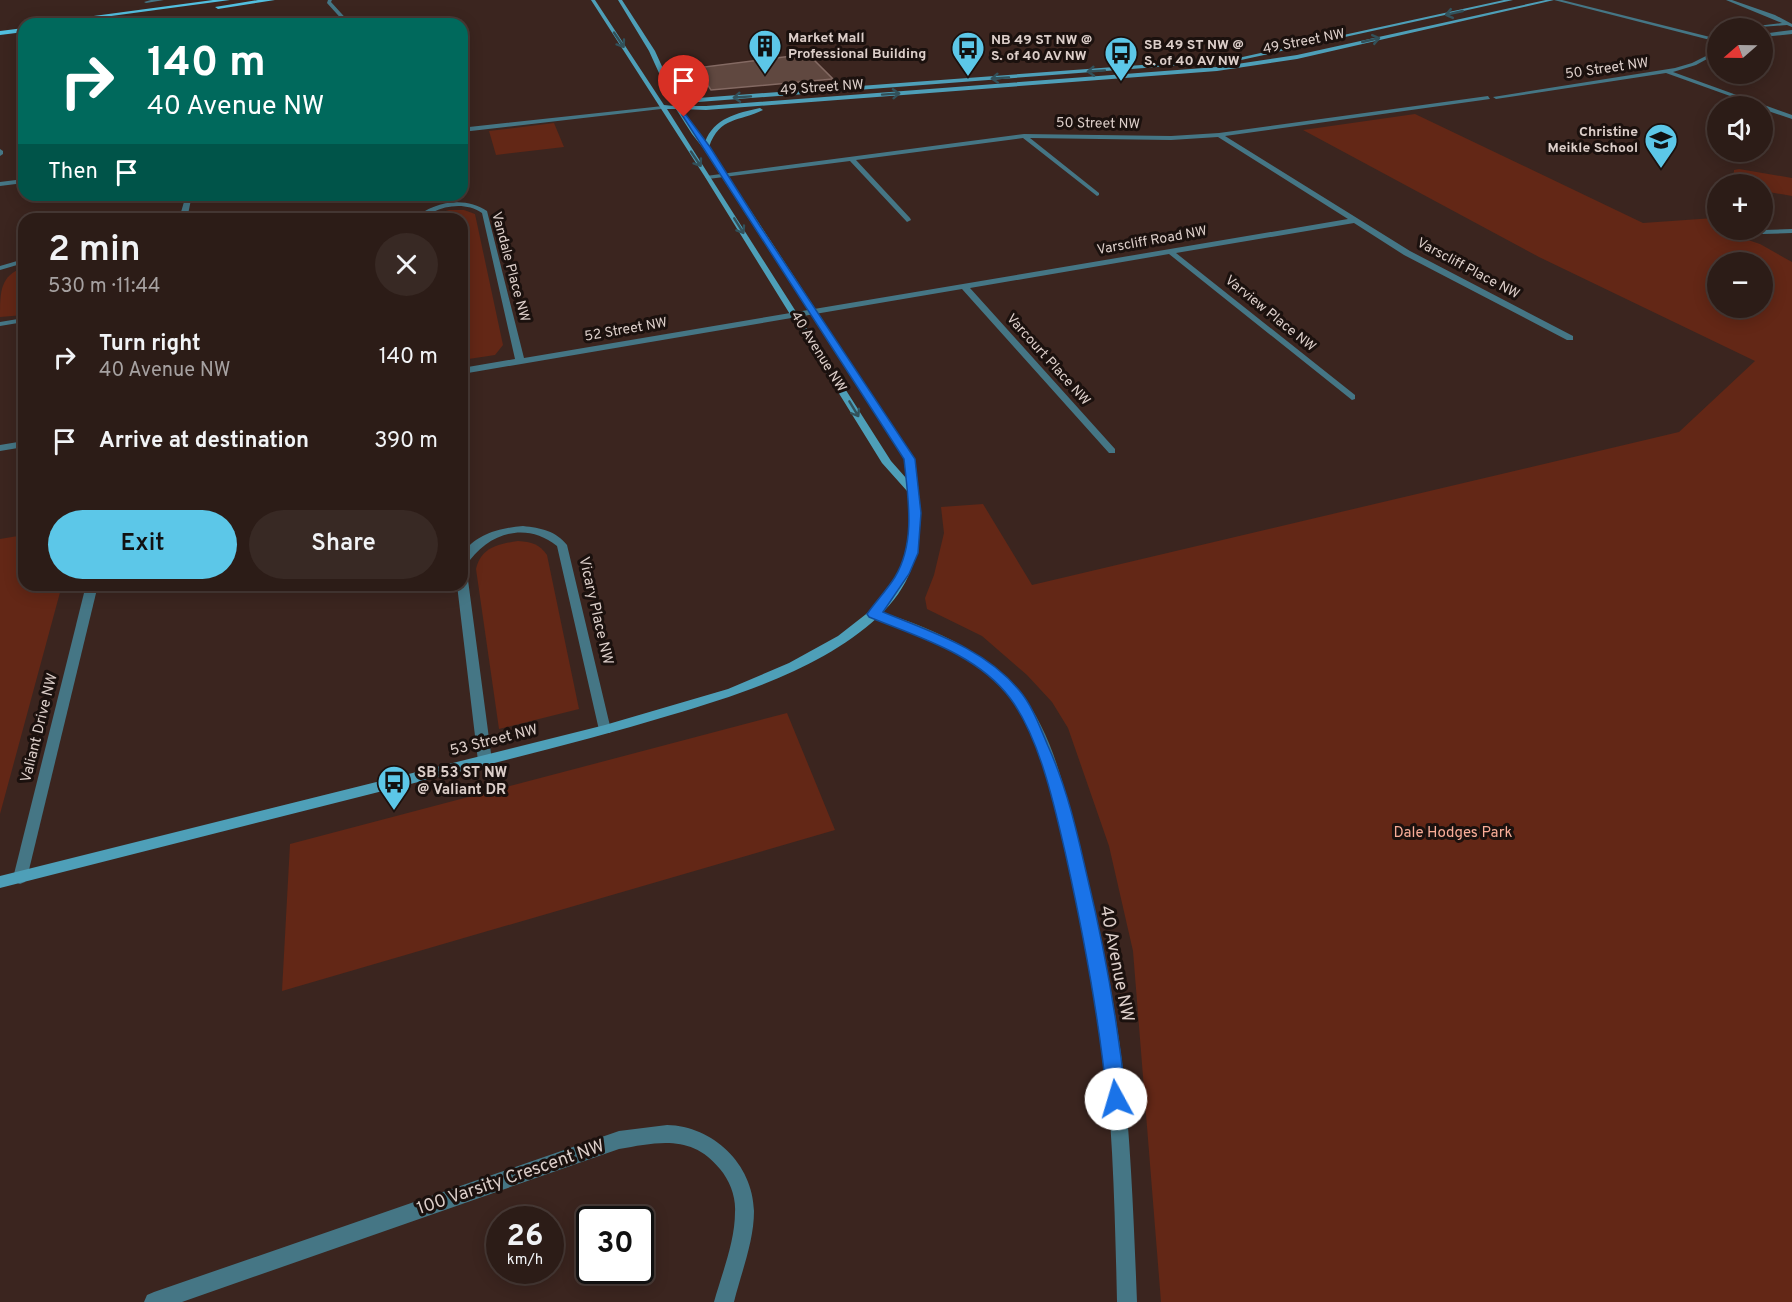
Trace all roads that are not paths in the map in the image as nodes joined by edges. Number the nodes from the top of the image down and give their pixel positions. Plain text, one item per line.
1 (162, 0) edge
2 (227, 0) edge
3 (272, 0) edge
4 (330, 0) edge
5 (592, 0) edge
6 (620, 0) edge
7 (1511, 0) edge
8 (1554, 0) edge
9 (1728, 0) edge
10 (146, 1) edge
11 (1593, 2) dead end
12 (141, 11) junction
13 (85, 18) edge
14 (101, 18) edge
15 (136, 18) edge
16 (344, 18) edge
17 (1785, 24) junction
18 (1773, 25) edge
19 (1792, 26) edge
20 (18, 30) edge
21 (1707, 31) edge
22 (0, 32) edge
23 (1792, 32) edge
24 (1773, 35) edge
25 (1707, 38) edge
26 (1707, 57) edge
27 (1237, 58) dead end
28 (1194, 63) dead end
29 (1668, 72) junction
30 (1734, 96) edge
31 (1496, 97) dead end
32 (1488, 98) dead end
33 (832, 99) junction
34 (678, 105) junction
35 (661, 107) junction
36 (1773, 110) edge
37 (1792, 117) edge
38 (468, 130) edge
39 (1219, 135) junction
40 (1024, 136) junction
41 (706, 147) junction
42 (851, 158) junction
43 (723, 175) junction
44 (708, 177) junction
45 (18, 182) edge
46 (0, 184) edge
47 (1096, 194) dead end
48 (427, 213) edge
49 (907, 220) dead end
50 (1356, 220) junction
51 (1792, 231) edge
52 (1773, 232) edge
53 (1171, 252) junction
54 (18, 263) edge
55 (0, 268) edge
56 (964, 286) junction
57 (813, 312) junction
58 (794, 315) junction
59 (18, 322) edge
60 (0, 324) edge
61 (1570, 338) dead end
62 (520, 361) junction
63 (468, 370) edge
64 (1352, 397) dead end
65 (18, 445) edge
66 (0, 448) edge
67 (1112, 452) dead end
68 (912, 490) junction
69 (468, 553) edge
70 (91, 591) edge
71 (463, 591) edge
72 (874, 614) junction
73 (605, 730) junction
74 (485, 761) junction
75 (20, 878) junction
76 (0, 882) edge
77 (154, 1302) edge
78 (724, 1302) edge
79 (1127, 1302) edge

1 - 10 street
2 - 12 main road
3 - 15 main road
4 - 16 street
5 -> 35 street, 40 Avenue NW
6 - 34 street, 40 Avenue NW
7 -> 27 street, 49 Street NW
8 - 25 street
33 -> 8 street, 49 Street NW
9 - 17 street
10 - 12 street
11 - 21 street
12 - 13 main road
12 - 14 main road
17 - 18 street
17 - 19 street
20 - 22 main road
23 - 24 street
26 - 29 street, 50 Street NW
28 -> 34 street, 49 Street NW
29 - 30 street
29 - 31 street, 50 Street NW
32 - 39 street, 50 Street NW
33 - 34 street, 49 Street NW
33 - 41 street
34 - 35 street, 49 Street NW
34 - 41 street, 40 Avenue NW
35 - 38 street, 49 Street NW
35 -> 44 street, 40 Avenue NW
36 - 37 street
39 - 40 street, 50 Street NW
39 - 50 street
40 - 42 street, 50 Street NW
40 - 47 street
41 - 43 street, 40 Avenue NW
42 - 43 street, 50 Street NW
42 - 49 street
43 - 44 street, 50 Street NW
43 - 57 street, 40 Avenue NW
44 -> 58 street, 40 Avenue NW
45 - 46 street
48 - 62 street, Vandale Place NW
50 - 53 street, Varscliff Road NW
50 - 61 street, Varscliff Place NW
51 - 52 street
53 - 56 street, Varscliff Road NW
53 - 64 street, Varview Place NW
54 - 55 street
56 - 57 street, Varscliff Road NW
56 - 67 street, Varcourt Place NW
57 - 58 street, Varscliff Road NW
57 - 68 street, 40 Avenue NW
58 - 62 street, 52 Street NW
58 -> 68 street, 40 Avenue NW
59 - 60 street
62 - 63 street, 52 Street NW
65 - 66 street
68 - 72 street, 40 Avenue NW
69 - 73 street, Vicary Place NW
70 - 75 street, Valiant Drive NW
71 - 74 street
72 - 73 street, 53 Street NW
72 - 79 street, 40 Avenue NW
73 - 74 street, 53 Street NW
74 - 75 street, 53 Street NW
75 - 76 street, 53 Street NW
77 - 78 street, 100 Varsity Crescent NW

